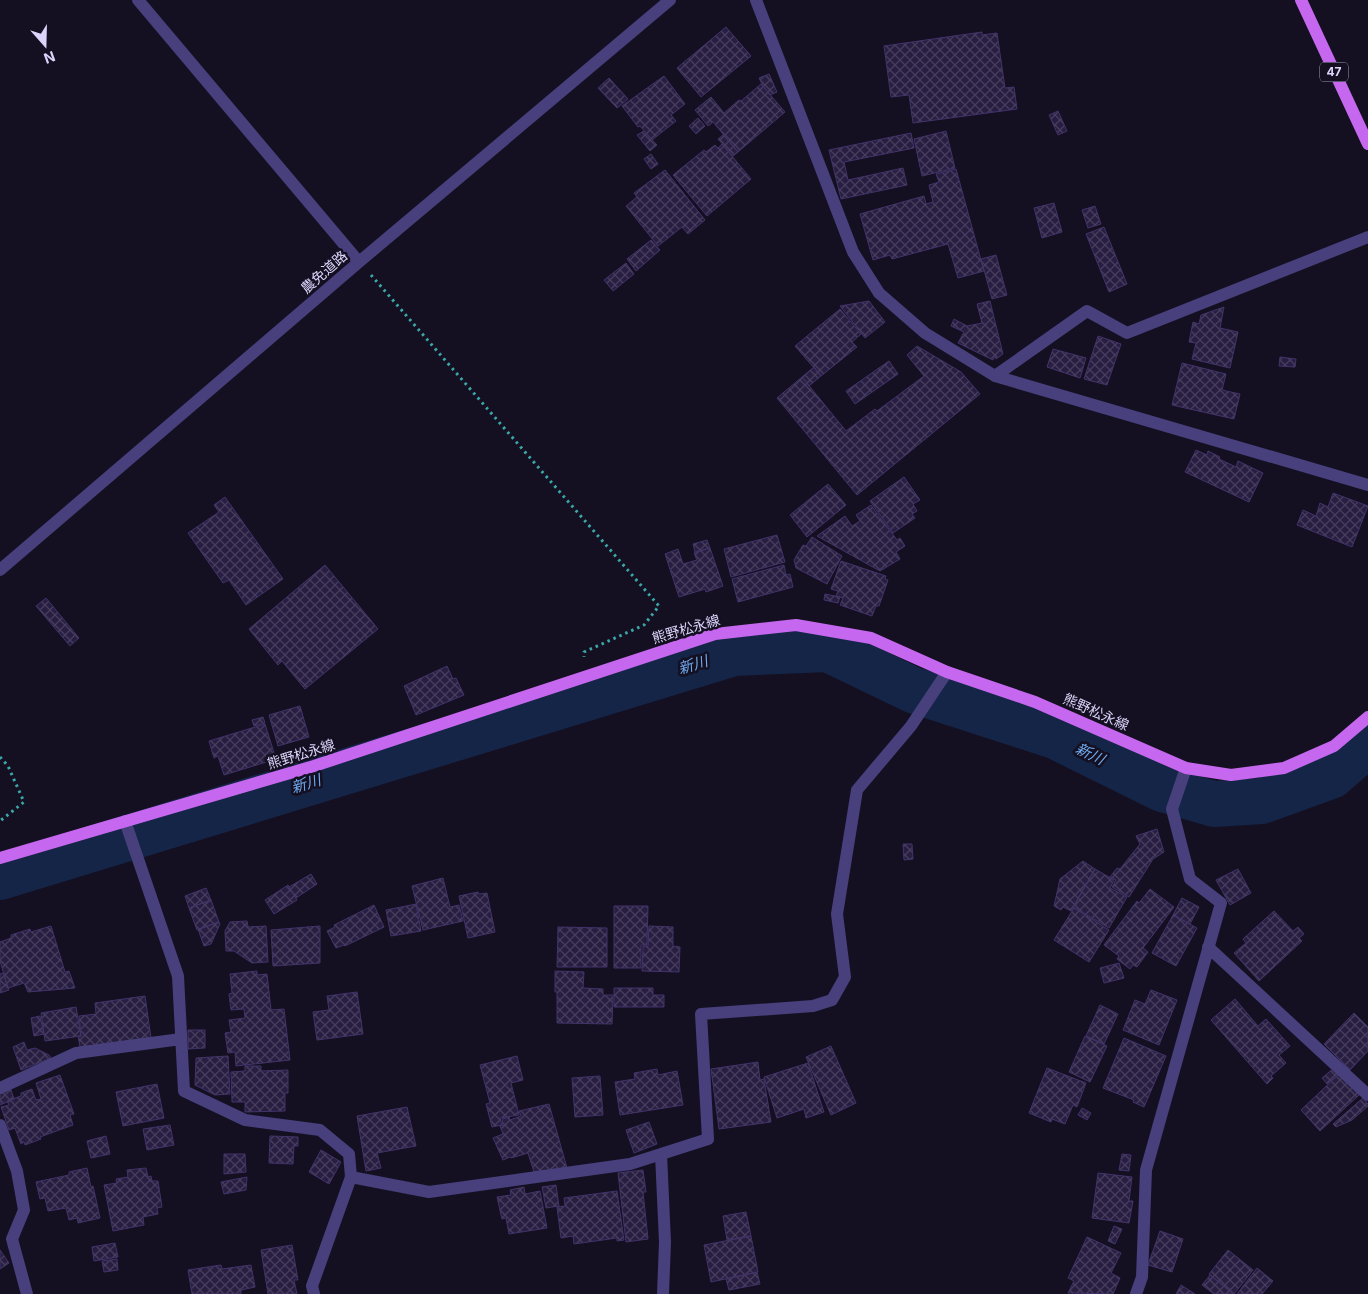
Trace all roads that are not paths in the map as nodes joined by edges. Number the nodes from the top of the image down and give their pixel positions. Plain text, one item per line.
1 (138, 0) edge
2 (670, 0) edge
3 (756, 0) edge
4 (1301, 0) edge
5 (1368, 144) edge
6 (1368, 237) edge
7 (359, 262) junction
8 (995, 376) junction
9 (1368, 485) edge
10 (0, 570) edge
11 (947, 672) junction
12 (1368, 717) edge
13 (1186, 768) junction
14 (125, 821) junction
15 (0, 858) edge
16 (1208, 947) junction
17 (181, 1039) junction
18 (0, 1088) edge
19 (1368, 1095) edge
20 (0, 1125) edge
21 (660, 1154) junction
22 (351, 1177) junction
23 (27, 1294) edge
24 (314, 1294) edge
25 (663, 1294) edge
26 (1136, 1294) edge

1 - 7 street
2 - 7 street, 農免道路
3 - 8 street
4 - 5 main road, 47
6 - 8 street
7 - 10 street, 農免道路
8 - 9 street
11 - 13 main road, 熊野松永線
11 - 14 main road, 熊野松永線
11 - 21 street
12 - 13 main road, 熊野松永線
13 - 16 street
14 - 15 main road, 熊野松永線
14 - 17 street
16 - 19 street
16 - 26 street
17 - 18 street
17 - 22 street
20 - 23 street
21 - 22 street
21 - 25 street
22 - 24 street

